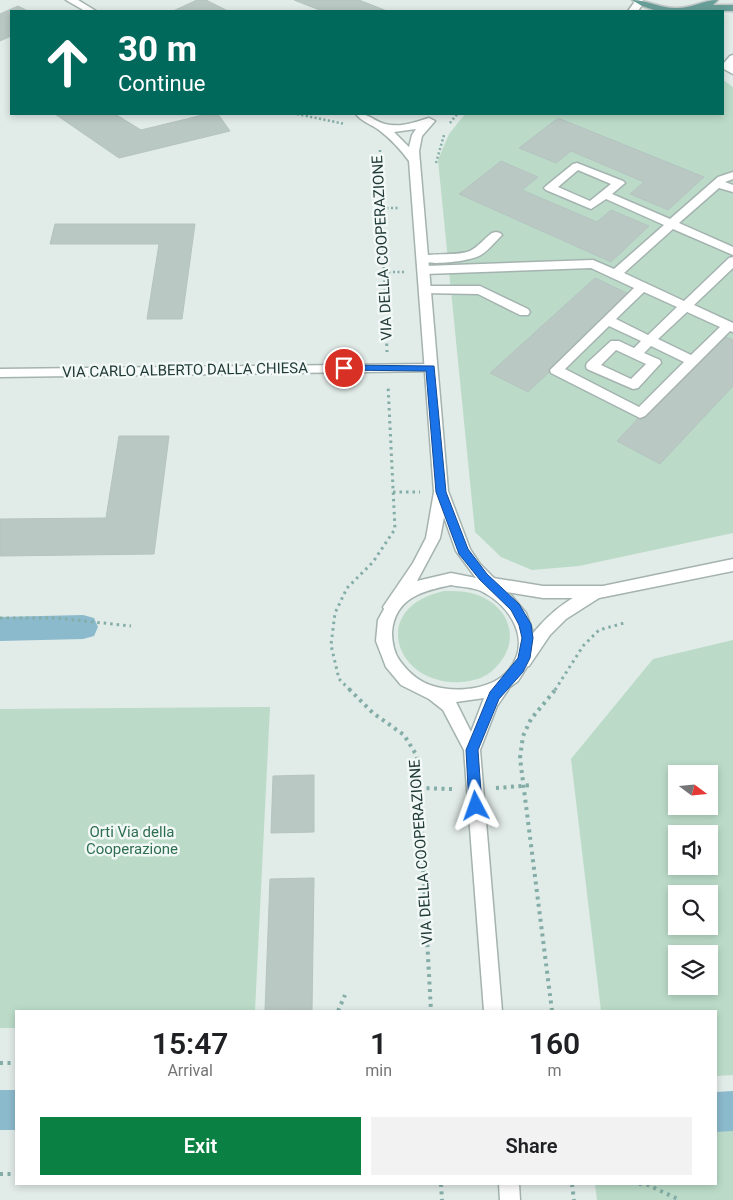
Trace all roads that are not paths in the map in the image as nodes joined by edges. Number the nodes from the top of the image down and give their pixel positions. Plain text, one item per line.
1 (70, 0) edge
2 (713, 0) edge
3 (638, 1) edge
4 (702, 7) junction
5 (733, 8) edge
6 (89, 10) edge
7 (667, 10) edge
8 (690, 10) edge
9 (733, 58) edge
10 (733, 70) edge
11 (361, 115) edge
12 (434, 117) edge
13 (378, 124) junction
14 (414, 160) junction
15 (733, 175) edge
16 (717, 183) junction
17 (733, 189) edge
18 (605, 195) junction
19 (671, 225) junction
20 (496, 235) dead end
21 (733, 251) edge
22 (733, 262) edge
23 (424, 264) junction
24 (616, 274) junction
25 (642, 287) junction
26 (426, 290) junction
27 (686, 307) junction
28 (524, 312) dead end
29 (607, 320) junction
30 (731, 327) edge
31 (650, 340) junction
32 (582, 345) junction
33 (635, 354) junction
34 (604, 355) junction
35 (693, 361) junction
36 (431, 368) junction
37 (0, 373) edge
38 (643, 375) junction
39 (614, 376) junction
40 (667, 387) junction
41 (598, 391) junction
42 (441, 492) junction
43 (733, 565) edge
44 (465, 580) junction
45 (490, 583) junction
46 (603, 592) junction
47 (506, 598) junction
48 (391, 607) junction
49 (521, 664) junction
50 (505, 682) junction
51 (434, 693) junction
52 (472, 750) junction
53 (493, 1010) edge
54 (508, 1185) edge
55 (510, 1200) edge

1 - 6 street
2 - 4 main road
3 - 7 main road
4 - 5 main road
4 - 8 main road
9 - 10 street
11 - 13 street
12 - 13 street
12 - 14 street
13 - 14 street, VIA DELLA COOPERAZIONE
14 - 23 street
15 - 16 street
16 - 17 street
16 - 19 street
18 - 18 street
18 - 19 street
19 - 21 street
19 - 24 street
20 - 23 street
22 - 27 street
23 - 24 street
23 - 26 street
24 - 25 street
25 - 27 street
25 - 29 street
26 - 28 street
26 - 36 street
27 - 30 street
27 - 31 street
29 - 31 street
29 - 32 street
30 - 35 street
31 - 33 street
31 - 35 street
32 - 34 street
32 - 41 street
33 - 34 street
33 - 38 street
34 - 39 street
35 - 40 street
36 - 37 street, VIA CARLO ALBERTO DALLA CHIESA
36 - 42 street
38 - 39 street
38 - 40 street
39 - 41 street
40 - 41 street
42 - 45 street
42 - 48 street
43 - 46 street
44 - 45 street
44 - 47 street
44 - 48 street
45 - 46 street
45 - 47 street
46 - 49 street
47 - 49 street
48 - 51 street
49 - 50 street
50 - 51 street
50 - 52 street
51 - 52 street
52 - 53 street
54 - 55 street

